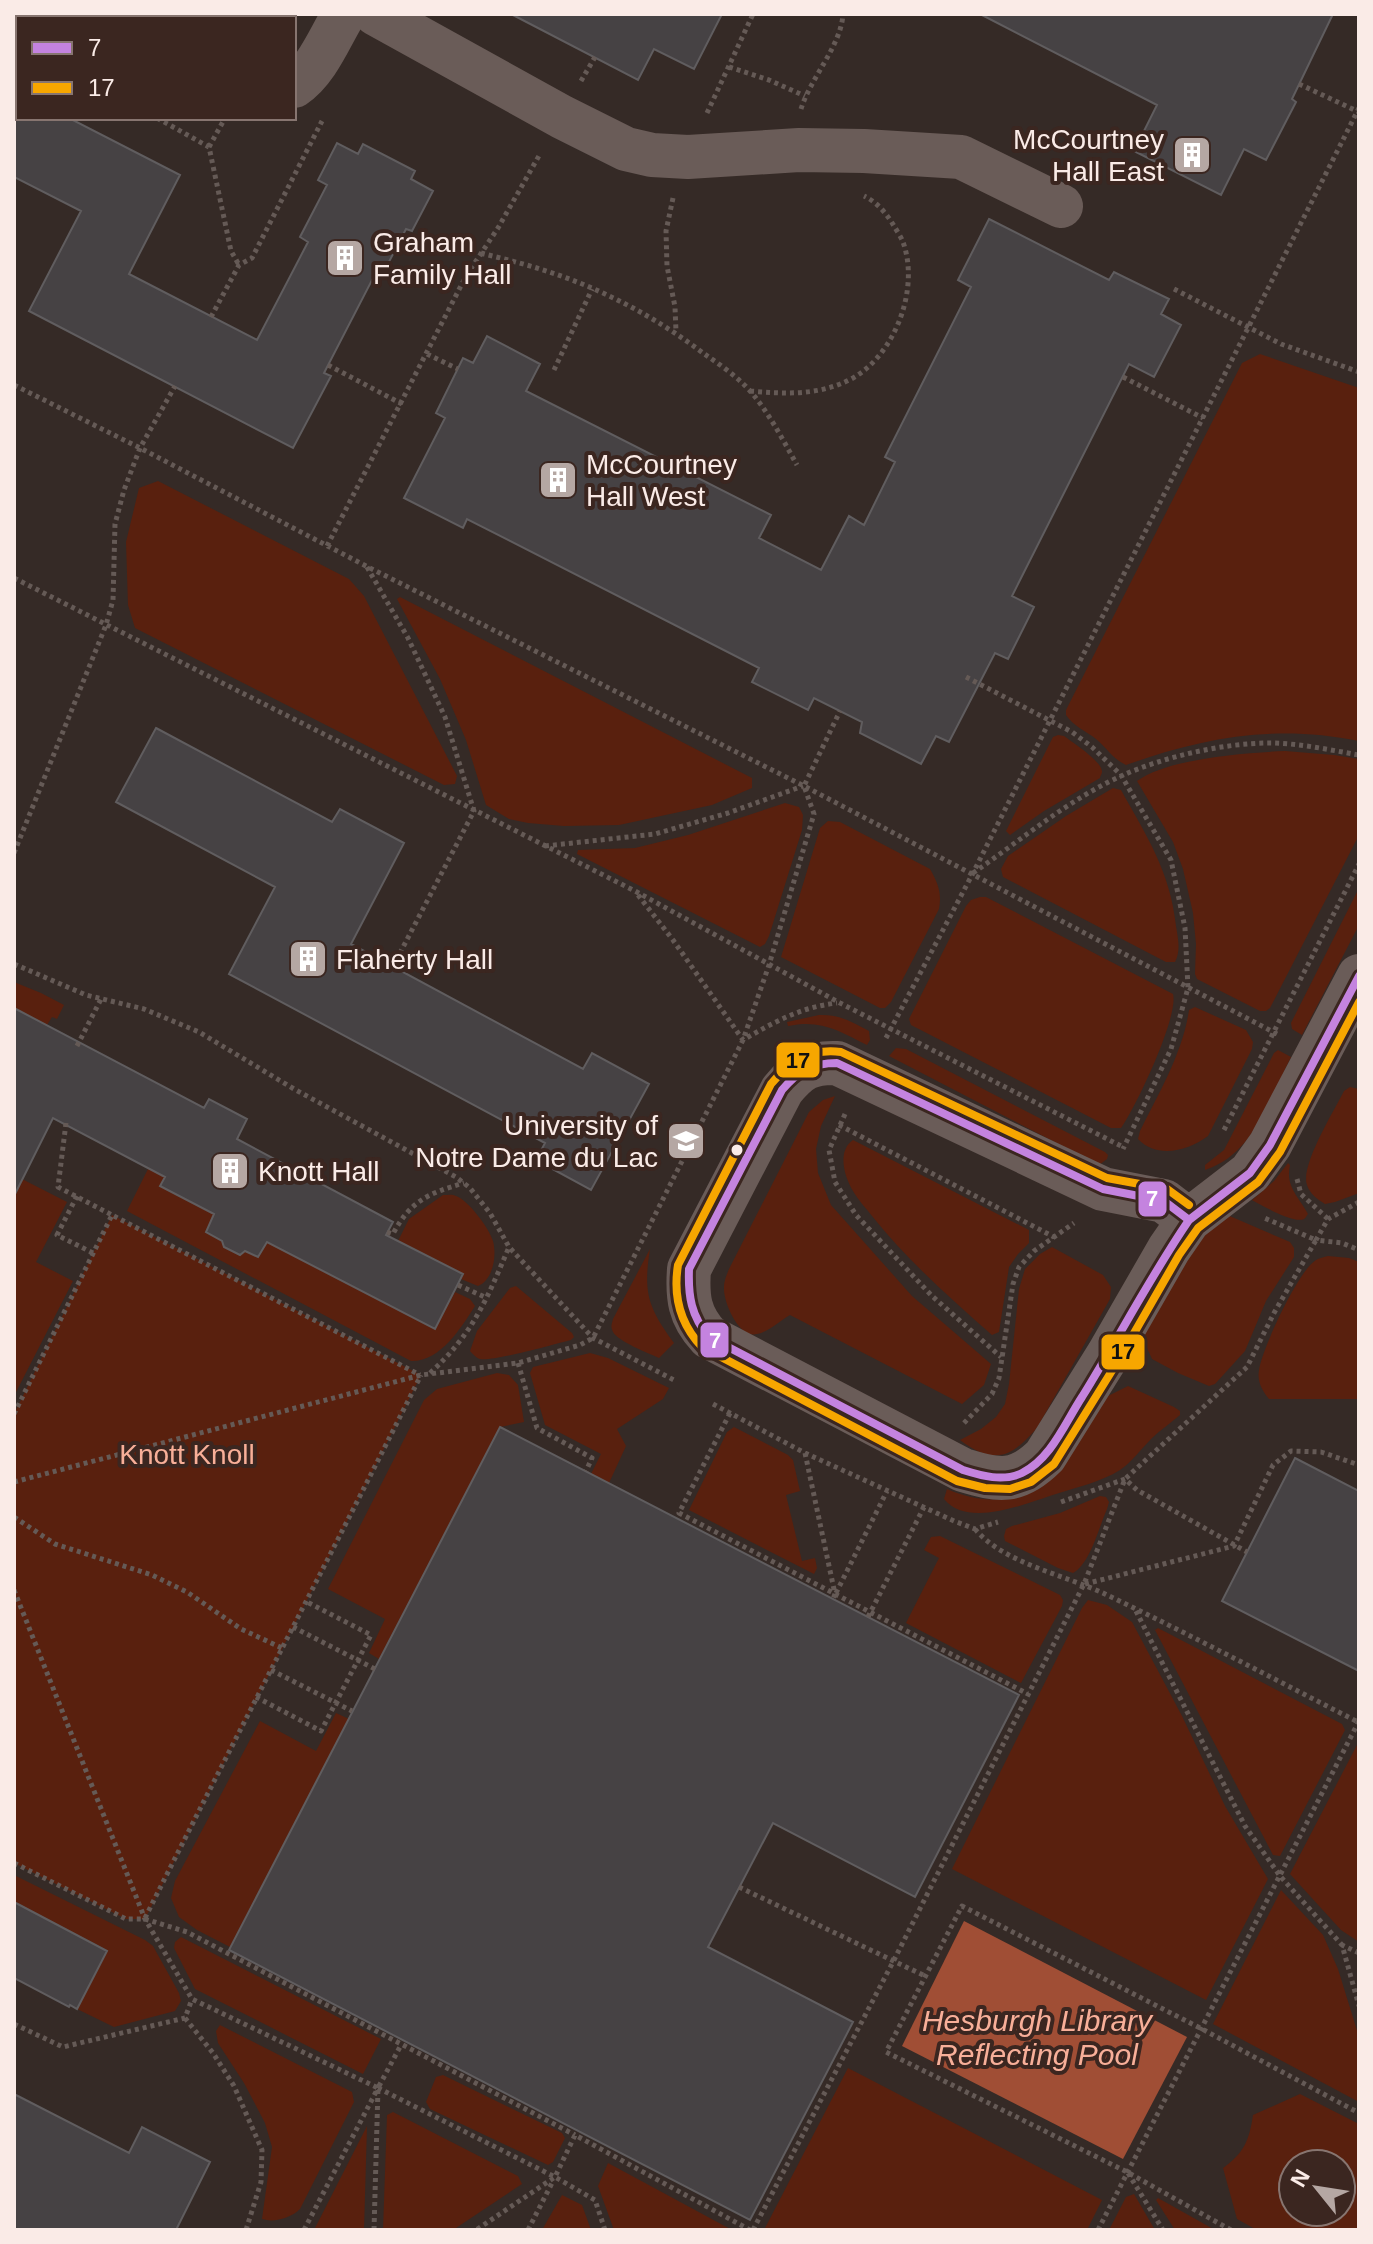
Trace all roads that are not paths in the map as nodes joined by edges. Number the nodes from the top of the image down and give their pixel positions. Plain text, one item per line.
1 (344, 14) edge
2 (376, 14) edge
3 (311, 98) edge
4 (1061, 206) dead end
5 (1359, 976) edge
6 (1203, 1208) junction

1 - 3 street
2 - 4 street
5 - 6 street
6 - 6 street

